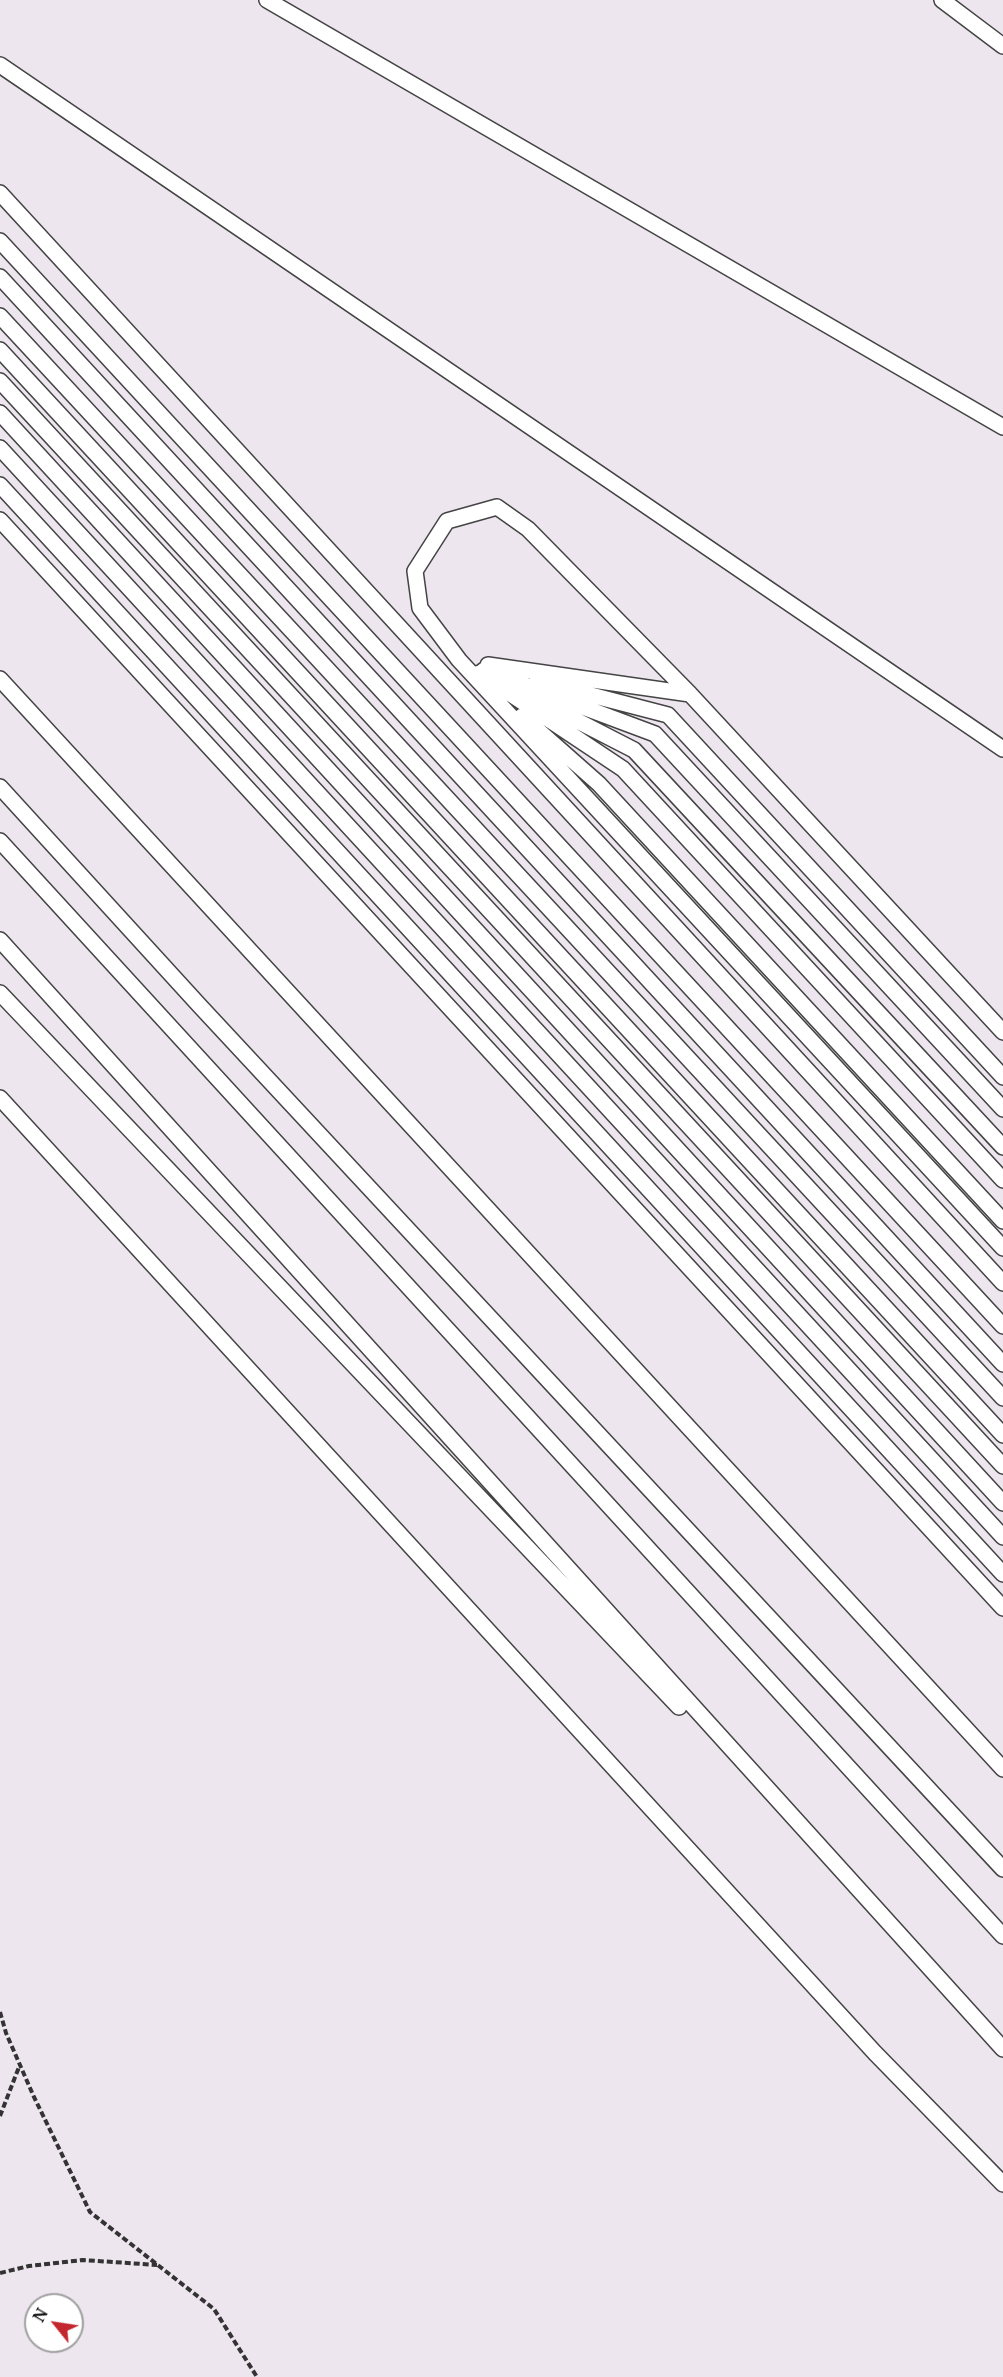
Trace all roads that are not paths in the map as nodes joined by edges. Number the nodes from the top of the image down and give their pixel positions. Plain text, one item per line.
1 (267, 0) edge
2 (942, 0) edge
3 (1003, 46) edge
4 (0, 64) edge
5 (0, 193) edge
6 (0, 241) edge
7 (0, 277) edge
8 (0, 316) edge
9 (0, 350) edge
10 (0, 381) edge
11 (0, 413) edge
12 (1003, 427) edge
13 (0, 448) edge
14 (0, 485) edge
15 (0, 520) edge
16 (459, 660) junction
17 (0, 679) edge
18 (690, 694) junction
19 (1003, 749) edge
20 (0, 787) edge
21 (0, 841) edge
22 (0, 940) edge
23 (0, 993) edge
24 (1003, 1032) edge
25 (1003, 1077) edge
26 (0, 1098) edge
27 (1003, 1109) edge
28 (1003, 1147) edge
29 (1003, 1179) edge
30 (1003, 1221) edge
31 (1003, 1248) edge
32 (1003, 1283) edge
33 (1003, 1326) edge
34 (1003, 1364) edge
35 (1003, 1398) edge
36 (1003, 1435) edge
37 (1003, 1466) edge
38 (1003, 1503) edge
39 (1003, 1537) edge
40 (1003, 1574) edge
41 (1003, 1608) edge
42 (1003, 1769) edge
43 (1003, 1869) edge
44 (1003, 1936) edge
45 (945, 1987) junction
46 (1003, 2049) edge
47 (1003, 2184) edge

1 - 12 lane
2 - 3 lane
4 - 19 lane
5 - 32 lane
6 - 33 lane
7 - 34 lane
8 - 35 lane
9 - 36 lane
10 - 37 lane
11 - 38 lane
13 - 39 lane
14 - 40 lane
15 - 41 lane
16 - 18 lane
16 - 18 lane
16 - 25 lane
16 - 27 lane
16 - 28 lane
16 - 29 lane
16 - 30 lane
16 - 31 lane
17 - 42 lane
18 - 24 lane
20 - 43 lane
21 - 44 lane
22 - 45 lane
23 - 45 lane
26 - 47 lane
45 - 46 lane

